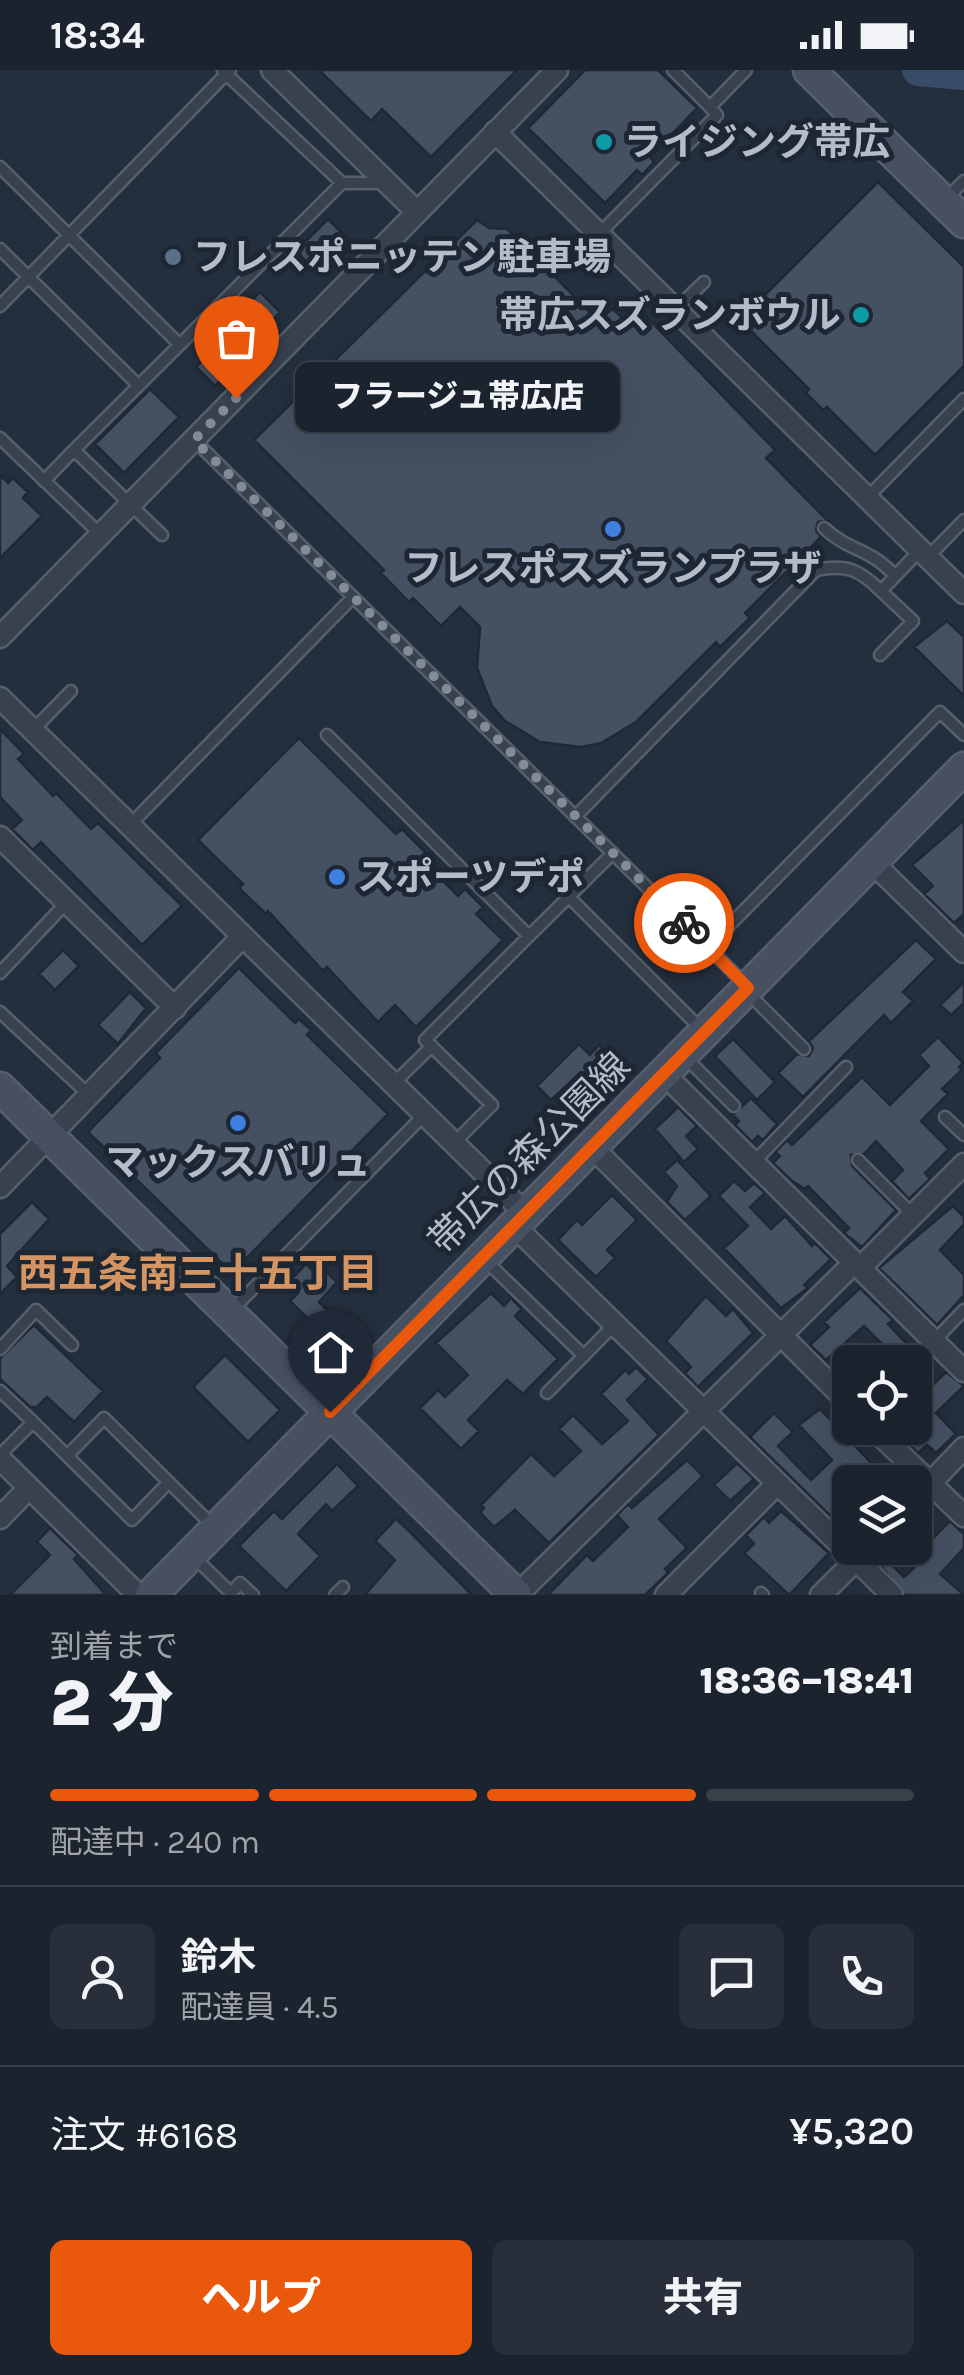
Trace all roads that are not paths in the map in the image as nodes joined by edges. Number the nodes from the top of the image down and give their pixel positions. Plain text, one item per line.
1 (272, 70) edge
2 (672, 70) edge
3 (746, 70) edge
4 (810, 70) edge
5 (226, 71) edge
6 (547, 73) edge
7 (710, 107) junction
8 (495, 132) junction
9 (0, 167) edge
10 (342, 183) junction
11 (387, 183) junction
12 (957, 201) edge
13 (417, 212) junction
14 (69, 235) junction
15 (597, 235) junction
16 (0, 249) edge
17 (28, 277) junction
18 (704, 282) dead end
19 (0, 306) edge
20 (674, 310) junction
21 (178, 343) junction
22 (138, 385) junction
23 (964, 399) edge
24 (0, 438) edge
25 (194, 440) junction
26 (74, 450) junction
27 (44, 481) junction
28 (867, 498) junction
29 (130, 505) junction
30 (964, 520) edge
31 (824, 528) dead end
32 (100, 535) junction
33 (162, 535) dead end
34 (924, 554) junction
35 (895, 576) junction
36 (881, 591) junction
37 (964, 593) edge
38 (353, 597) junction
39 (0, 637) edge
40 (880, 655) dead end
41 (71, 692) dead end
42 (0, 698) edge
43 (33, 730) junction
44 (327, 735) dead end
45 (964, 735) edge
46 (960, 781) edge
47 (575, 817) junction
48 (130, 826) junction
49 (0, 837) edge
50 (613, 853) junction
51 (872, 862) junction
52 (568, 897) junction
53 (67, 902) junction
54 (529, 936) junction
55 (242, 937) junction
56 (708, 947) junction
57 (964, 952) edge
58 (0, 973) edge
59 (747, 989) junction
60 (174, 1008) junction
61 (0, 1012) edge
62 (704, 1032) junction
63 (432, 1046) junction
64 (804, 1048) dead end
65 (673, 1064) junction
66 (846, 1068) dead end
67 (393, 1084) junction
68 (0, 1088) edge
69 (89, 1096) junction
70 (734, 1106) dead end
71 (424, 1115) junction
72 (945, 1117) dead end
73 (964, 1134) edge
74 (49, 1136) junction
75 (454, 1144) junction
76 (592, 1147) junction
77 (858, 1160) dead end
78 (754, 1163) junction
79 (964, 1164) edge
80 (0, 1186) edge
81 (913, 1215) junction
82 (520, 1220) junction
83 (483, 1258) junction
84 (857, 1266) junction
85 (964, 1310) edge
86 (229, 1312) junction
87 (614, 1325) junction
88 (780, 1336) junction
89 (934, 1341) junction
90 (72, 1345) dead end
91 (0, 1349) edge
92 (584, 1356) junction
93 (964, 1371) edge
94 (832, 1387) edge
95 (0, 1392) edge
96 (546, 1393) dead end
97 (330, 1412) junction
98 (702, 1412) junction
99 (32, 1422) junction
100 (891, 1445) edge
101 (964, 1448) edge
102 (67, 1456) junction
103 (0, 1457) edge
104 (912, 1465) edge
105 (932, 1481) edge
106 (169, 1482) junction
107 (776, 1484) junction
108 (932, 1485) edge
109 (29, 1488) junction
110 (964, 1516) edge
111 (0, 1518) edge
112 (216, 1528) junction
113 (832, 1530) edge
114 (191, 1554) junction
115 (850, 1565) edge
116 (869, 1565) edge
117 (138, 1595) edge
118 (152, 1595) edge
119 (253, 1595) edge
120 (516, 1595) edge
121 (666, 1595) edge
122 (821, 1595) edge
123 (892, 1595) edge

1 - 11 street
2 - 7 lane
3 - 7 lane
4 - 12 main road
5 - 10 lane
5 - 14 lane
6 - 8 street
7 - 15 lane
8 - 13 street
8 - 15 street
9 - 14 lane
10 - 11 lane
10 - 21 lane
11 - 13 street
13 - 25 street
14 - 17 lane
14 - 21 lane
15 - 20 street
16 - 17 lane
17 - 19 lane
17 - 22 lane
18 - 20 lane
20 - 28 street
21 - 22 lane
22 - 26 lane
23 - 28 lane
24 - 27 lane
25 - 29 street
25 - 38 lane
26 - 27 lane
26 - 29 lane
27 - 32 lane
28 - 34 street
29 - 32 street
29 - 33 lane
30 - 34 lane
31 - 35 lane
32 - 39 street
34 - 35 lane
34 - 37 street
35 - 36 lane
36 - 40 lane
36 - 47 lane
38 - 47 lane
38 - 48 lane
41 - 43 lane
42 - 43 street
43 - 48 street
44 - 54 lane
45 - 56 lane
46 - 51 main road, 帯広の森公園線
47 - 50 lane
48 - 55 street
49 - 53 street
50 - 52 lane
50 - 56 lane
51 - 57 street
51 - 59 main road, 帯広の森公園線
52 - 54 lane
52 - 62 lane
53 - 58 lane
53 - 60 street
54 - 63 lane
55 - 60 street
55 - 67 street
56 - 59 lane
59 - 62 main road, 帯広の森公園線
59 - 64 lane
60 - 69 street
61 - 69 lane
62 - 65 main road, 帯広の森公園線
63 - 67 lane
63 - 75 lane
65 - 70 lane
65 - 76 main road, 帯広の森公園線
65 - 78 street
66 - 78 lane
67 - 71 street
68 - 74 main road
69 - 74 street
71 - 75 street
71 - 86 lane
72 - 73 lane
74 - 80 street
74 - 86 main road
75 - 82 street
76 - 82 main road, 帯広の森公園線
76 - 88 street
77 - 81 lane
78 - 84 street
79 - 81 street
81 - 84 street
82 - 83 main road, 帯広の森公園線
82 - 87 street
83 - 92 lane
83 - 97 main road, 帯広の森公園線
84 - 88 street
84 - 89 street
85 - 89 lane
86 - 97 main road
87 - 92 lane
87 - 98 street
88 - 94 street
88 - 98 street
89 - 93 street
90 - 91 lane
92 - 96 lane
95 - 99 lane
97 - 112 main road, 帯広の森公園線
97 - 120 main road
98 - 107 street
98 - 120 street
99 - 102 lane
99 - 103 lane
100 - 104 street
101 - 105 street
102 - 106 lane
102 - 106 lane
103 - 109 street
106 - 112 lane
107 - 113 street
107 - 121 street
108 - 110 street
109 - 111 street
109 - 117 street
112 - 114 main road, 帯広の森公園線
114 - 118 main road, 帯広の森公園線
114 - 119 lane
115 - 122 street
116 - 123 street

